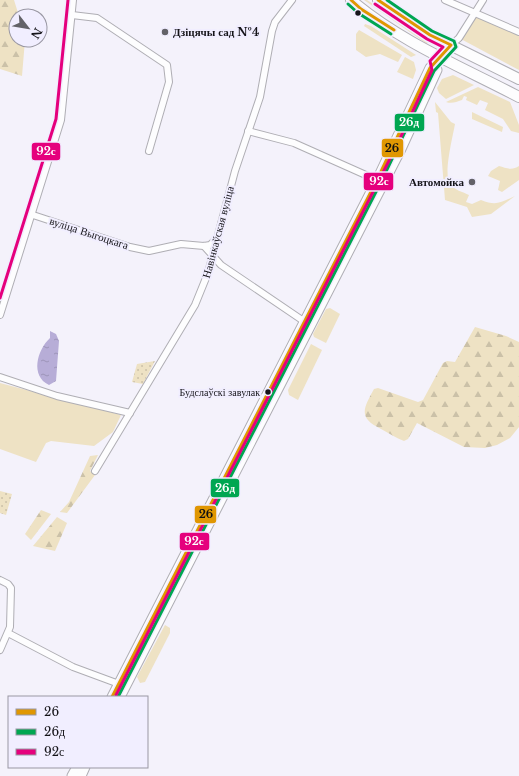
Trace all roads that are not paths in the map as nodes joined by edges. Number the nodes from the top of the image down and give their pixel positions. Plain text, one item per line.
1 (73, 0) edge
2 (292, 0) edge
3 (351, 0) edge
4 (378, 0) edge
5 (445, 0) edge
6 (482, 0) edge
7 (475, 12) junction
8 (72, 15) junction
9 (519, 32) edge
10 (451, 45) junction
11 (438, 60) junction
12 (519, 79) edge
13 (519, 97) edge
14 (248, 131) junction
15 (149, 150) dead end
16 (377, 180) junction
17 (30, 214) junction
18 (216, 239) junction
19 (204, 246) junction
20 (213, 256) junction
21 (221, 265) junction
22 (208, 272) junction
23 (0, 315) edge
24 (305, 322) junction
25 (0, 377) edge
26 (130, 413) junction
27 (95, 471) dead end
28 (0, 580) edge
29 (8, 633) junction
30 (0, 650) edge
31 (119, 684) junction
32 (113, 696) edge
33 (121, 696) edge

1 - 8 street
2 - 14 street, Навінкаўская вуліца
3 - 11 main road
4 - 10 main road
5 - 7 street
6 - 7 street
7 - 9 street
7 - 10 street
8 - 15 street
8 - 17 street
10 - 11 main road
10 - 12 main road
11 - 13 main road
11 - 16 main road
11 - 33 main road
14 - 16 street
14 - 18 street, Навінкаўская вуліца
16 - 24 main road
17 - 19 street, вуліца Выгоцкага
17 - 23 street
18 - 19 street
18 - 20 street, Навінкаўская вуліца
19 - 20 street
20 - 21 street
20 - 22 street, Навінкаўская вуліца
21 - 22 street
21 - 24 street
22 - 26 street, Навінкаўская вуліца
24 - 31 main road
25 - 26 street
26 - 27 street, Навінкаўская вуліца
28 - 29 street
29 - 30 street
29 - 31 street
31 - 32 main road

